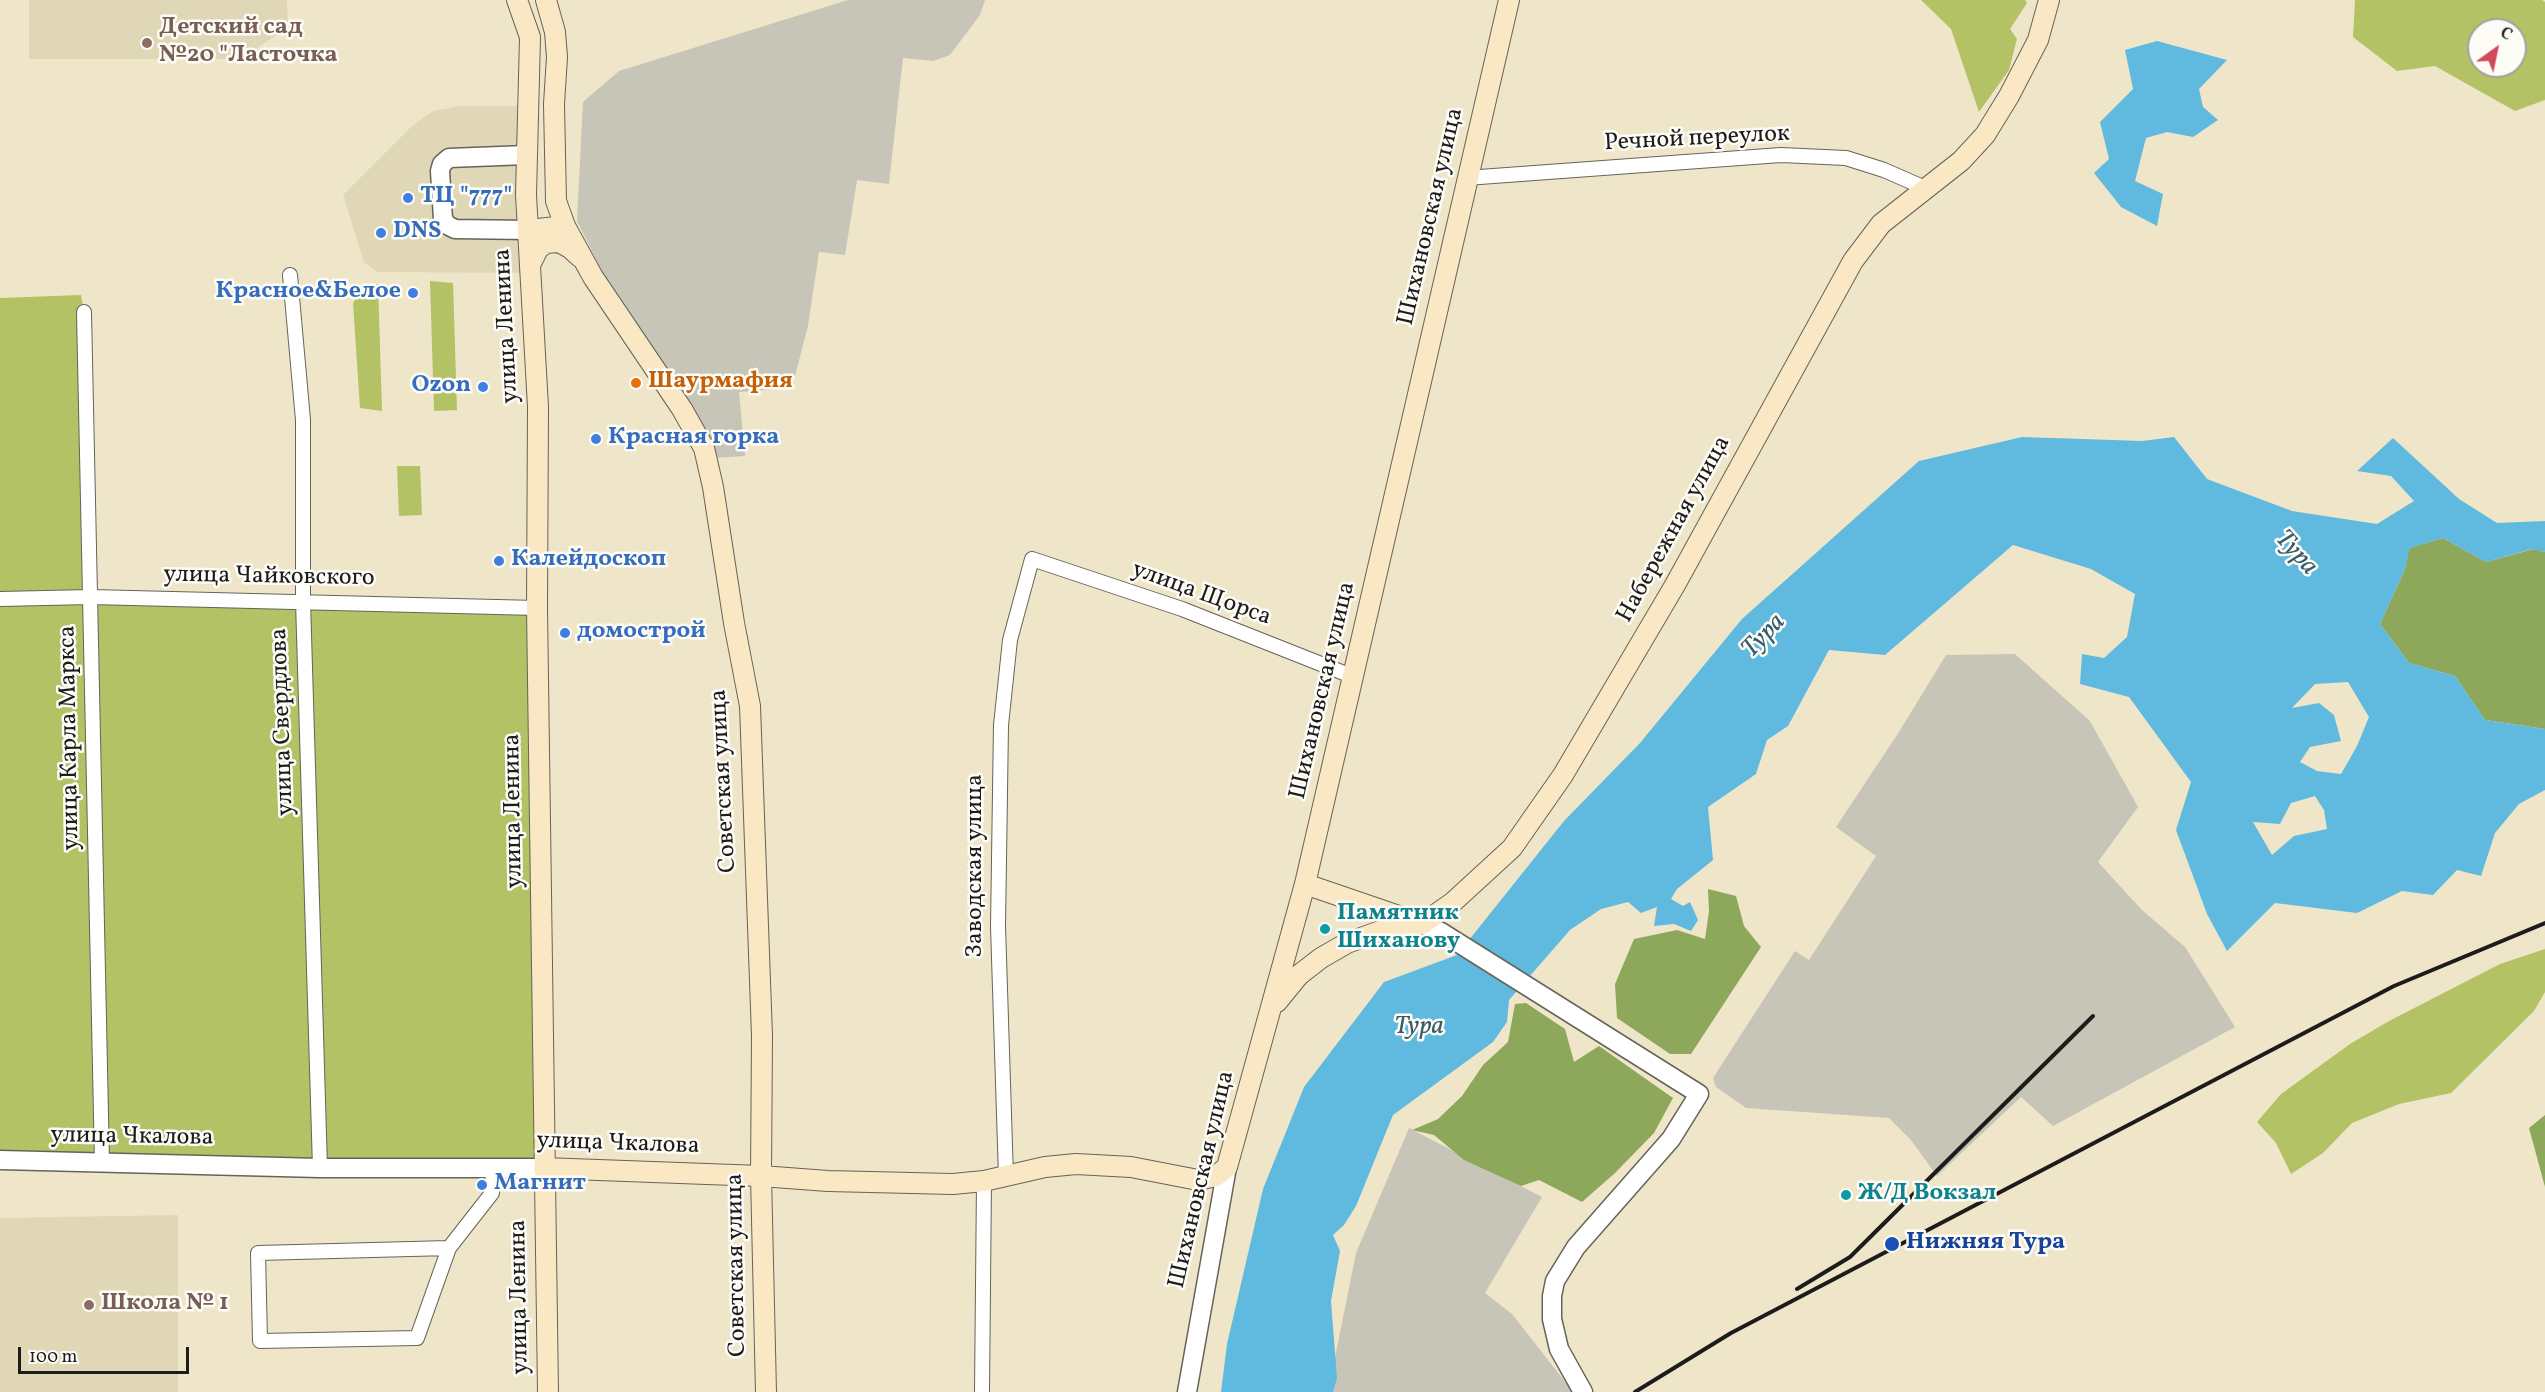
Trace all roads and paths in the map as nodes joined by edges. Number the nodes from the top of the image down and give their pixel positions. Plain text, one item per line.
1 (518, 0) edge
2 (546, 0) edge
3 (1509, 0) edge
4 (2049, 0) edge
5 (555, 30) junction
6 (530, 35) junction
7 (555, 154) junction
8 (526, 155) junction
9 (1466, 178) junction
10 (1925, 188) junction
11 (565, 226) junction
12 (528, 230) junction
13 (582, 259) junction
14 (530, 265) junction
15 (290, 275) dead end
16 (84, 312) dead end
17 (1032, 559) joint
18 (91, 597) junction
19 (0, 600) edge
20 (303, 601) junction
21 (537, 608) junction
22 (1354, 677) junction
23 (1305, 884) junction
24 (1422, 924) junction
25 (1271, 1008) junction
26 (0, 1160) edge
27 (102, 1162) junction
28 (493, 1167) junction
29 (544, 1167) junction
30 (1227, 1167) junction
31 (320, 1168) junction
32 (761, 1176) junction
33 (1006, 1177) junction
34 (984, 1181) junction
35 (449, 1248) junction
36 (548, 1392) edge
37 (766, 1392) edge
38 (982, 1392) edge
39 (1187, 1392) edge
40 (1583, 1392) edge

1 - 6 main road
2 - 5 main road, Советская улица
3 - 9 main road, Шихановская улица
4 - 10 main road, Набережная улица
5 - 6 main road
5 - 7 main road, Советская улица
6 - 8 main road, улица Ленина
7 - 8 main road
7 - 11 main road, Советская улица
8 - 12 main road, улица Ленина
8 - 12 street
9 - 10 street, Речной переулок
9 - 22 main road, Шихановская улица
10 - 24 main road, Набережная улица
11 - 12 main road
11 - 13 main road, Советская улица
12 - 14 main road, улица Ленина
13 - 14 main road
13 - 32 main road, Советская улица
14 - 21 main road, улица Ленина
15 - 20 street, улица Свердлова
16 - 18 street, улица Карла Маркса
17 - 22 street, улица Щорса
17 - 33 street, Заводская улица
18 - 19 street, улица Чайковского
18 - 20 street, улица Чайковского
18 - 27 street, улица Карла Маркса
20 - 21 street, улица Чайковского
20 - 31 street, улица Свердлова
21 - 29 main road, улица Ленина
22 - 23 main road, Шихановская улица
23 - 24 main road
23 - 25 main road, Шихановская улица
24 - 25 main road, Набережная улица
24 - 40 street
25 - 30 main road, Шихановская улица
26 - 27 street, улица Чкалова
27 - 31 street, улица Чкалова
28 - 29 street, улица Чкалова
28 - 31 street, улица Чкалова
28 - 35 street
29 - 32 main road, улица Чкалова
29 - 36 main road, улица Ленина
30 - 33 main road, улица Чкалова
30 - 39 street, Шихановская улица
32 - 34 main road, улица Чкалова
32 - 37 main road, Советская улица
33 - 34 main road, улица Чкалова
34 - 38 street
35 - 35 street

